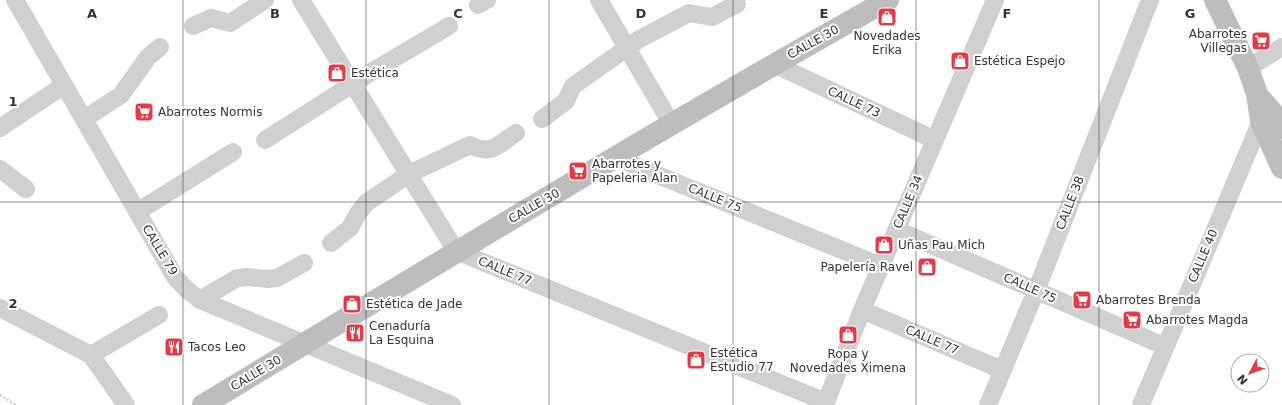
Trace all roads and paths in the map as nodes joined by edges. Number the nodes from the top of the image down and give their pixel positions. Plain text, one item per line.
1 (15, 0) edge
2 (265, 0) edge
3 (302, 0) edge
4 (599, 0) edge
5 (888, 0) edge
6 (995, 0) edge
7 (1150, 0) edge
8 (1214, 0) edge
9 (737, 4) dead end
10 (193, 26) dead end
11 (449, 26) dead end
12 (160, 47) dead end
13 (627, 47) junction
14 (1282, 47) edge
15 (774, 64) junction
16 (1248, 68) junction
17 (64, 85) junction
18 (354, 85) junction
19 (84, 119) junction
20 (542, 119) dead end
21 (1272, 120) edge
22 (672, 125) junction
23 (0, 128) edge
24 (516, 133) dead end
25 (265, 140) dead end
26 (935, 140) junction
27 (233, 152) dead end
28 (616, 158) junction
29 (1282, 168) edge
30 (0, 169) edge
31 (409, 174) junction
32 (26, 189) dead end
33 (137, 212) junction
34 (897, 230) junction
35 (331, 243) dead end
36 (456, 251) junction
37 (304, 263) dead end
38 (881, 266) junction
39 (1036, 291) junction
40 (200, 300) junction
41 (0, 308) edge
42 (862, 310) junction
43 (159, 315) dead end
44 (305, 343) junction
45 (1164, 346) junction
46 (91, 355) junction
47 (1002, 370) junction
48 (0, 395) edge
49 (826, 404) edge
50 (16, 405) edge
51 (126, 405) edge
52 (203, 405) edge
53 (452, 405) edge
54 (988, 405) edge
55 (1140, 405) edge

1 - 17 street, CALLE 79
2 - 10 street
3 - 18 street
4 - 13 street
5 - 15 street, CALLE 30
6 - 26 street, CALLE 34
7 - 39 street, CALLE 38
8 - 16 street
9 - 13 street
11 - 18 street
12 - 19 street
13 - 20 street
13 - 22 street
14 - 16 street
15 - 22 street, CALLE 30
15 - 26 street, CALLE 73
16 - 21 street
17 - 19 street, CALLE 79
17 - 23 street
18 - 25 street
18 - 31 street
19 - 33 street, CALLE 79
21 - 29 street
21 - 45 street, CALLE 40
22 - 28 street, CALLE 30
24 - 31 street
26 - 34 street, CALLE 34
27 - 33 street
28 - 36 street, CALLE 30
28 - 38 street, CALLE 75
30 - 32 street
31 - 35 street
31 - 36 street
33 - 40 street, CALLE 79
34 - 38 street, CALLE 34
34 - 39 street, CALLE 75
36 - 44 street, CALLE 30
36 - 49 street, CALLE 77
37 - 40 street
38 - 42 street, CALLE 34
39 - 45 street, CALLE 75
39 - 47 street, CALLE 38
40 - 44 street, CALLE 79
41 - 46 street
42 - 47 street, CALLE 77
42 - 49 street, CALLE 34
43 - 46 street
44 - 52 street, CALLE 30
44 - 53 street, CALLE 79
45 - 55 street, CALLE 40
46 - 51 street
47 - 54 street, CALLE 38
48 - 50 path

